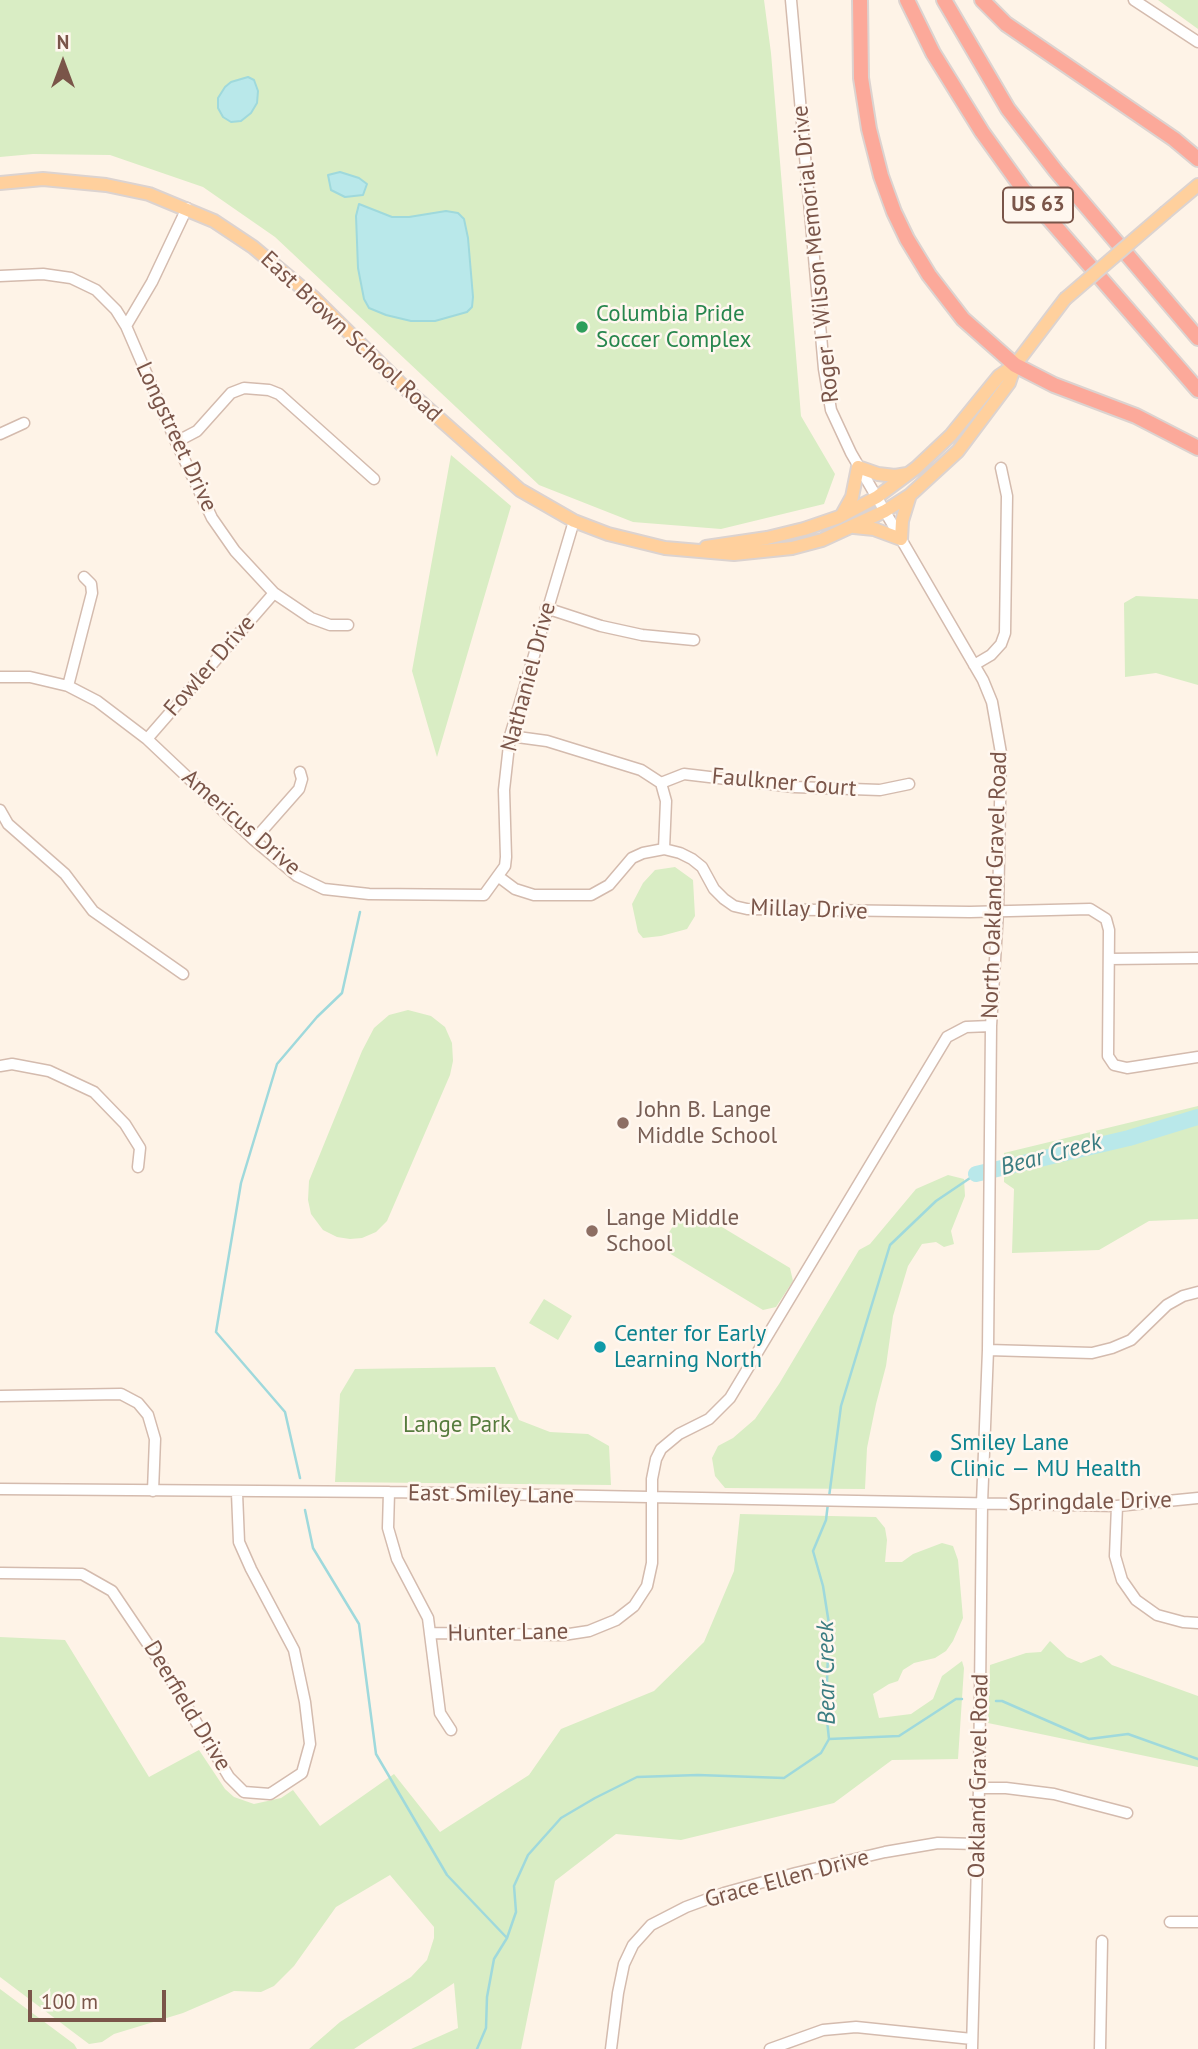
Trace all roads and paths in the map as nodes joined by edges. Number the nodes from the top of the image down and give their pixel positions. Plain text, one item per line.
1 (791, 0) edge
2 (860, 0) edge
3 (907, 0) edge
4 (944, 0) edge
5 (982, 0) edge
6 (1134, 0) edge
7 (1198, 42) edge
8 (1198, 159) edge
9 (0, 183) edge
10 (1198, 185) edge
11 (187, 208) junction
12 (0, 276) edge
13 (126, 326) junction
14 (1198, 338) edge
15 (1015, 365) junction
16 (1198, 390) edge
17 (24, 423) dead end
18 (0, 434) edge
19 (176, 442) junction
20 (1198, 448) edge
21 (858, 467) junction
22 (1002, 468) dead end
23 (908, 474) junction
24 (374, 479) dead end
25 (910, 495) junction
26 (877, 497) junction
27 (885, 512) junction
28 (842, 515) junction
29 (574, 521) junction
30 (853, 527) junction
31 (901, 539) junction
32 (681, 549) junction
33 (84, 578) dead end
34 (274, 593) junction
35 (546, 608) junction
36 (348, 625) dead end
37 (694, 640) dead end
38 (974, 664) junction
39 (0, 677) edge
40 (68, 686) junction
41 (510, 736) junction
42 (147, 739) junction
43 (300, 772) dead end
44 (661, 783) junction
45 (909, 784) dead end
46 (0, 810) edge
47 (9, 824) junction
48 (0, 832) edge
49 (254, 840) junction
50 (664, 849) junction
51 (499, 877) junction
52 (998, 911) junction
53 (1198, 958) edge
54 (1109, 959) junction
55 (183, 974) dead end
56 (991, 1026) junction
57 (1198, 1057) edge
58 (0, 1066) edge
59 (138, 1167) dead end
60 (1198, 1292) edge
61 (988, 1350) junction
62 (0, 1396) edge
63 (0, 1489) edge
64 (153, 1491) junction
65 (389, 1492) junction
66 (237, 1493) junction
67 (653, 1498) junction
68 (1198, 1498) edge
69 (982, 1503) junction
70 (1117, 1506) junction
71 (0, 1573) edge
72 (1198, 1623) edge
73 (430, 1633) junction
74 (451, 1730) dead end
75 (979, 1788) junction
76 (1127, 1812) dead end
77 (977, 1844) junction
78 (1170, 1922) dead end
79 (1198, 1923) edge
80 (1102, 1941) dead end
81 (972, 2044) edge
82 (611, 2049) edge
83 (770, 2049) edge
84 (1100, 2049) edge

1 - 21 street, Roger I Wilson Memorial Drive
2 - 15 highway
3 - 16 highway, US 63
4 - 14 highway, US 63
5 - 8 highway
6 - 7 street
9 - 11 main road, East Brown School Road
10 - 15 main road, bridge
11 - 13 street
11 - 29 main road, East Brown School Road
12 - 13 street, Longstreet Drive
13 - 19 street, Longstreet Drive
15 - 20 highway
15 - 23 main road
15 - 25 main road, East Brown School Road
17 - 18 street
19 - 24 street
19 - 34 street, Longstreet Drive
21 - 23 main road
21 - 26 street, Roger I Wilson Memorial Drive
21 - 28 main road
22 - 38 street
23 - 26 main road
25 - 27 main road, East Brown School Road
25 - 31 main road
26 - 27 street, North Oakland Gravel Road
26 - 28 main road, East Brown School Road
27 - 30 main road, East Brown School Road
27 - 31 street, North Oakland Gravel Road
28 - 32 main road, East Brown School Road
29 - 32 main road, East Brown School Road
29 - 35 street, Nathaniel Drive
30 - 31 main road
30 - 32 main road, East Brown School Road
31 - 38 street, North Oakland Gravel Road
33 - 40 street
34 - 36 street, Longstreet Drive
34 - 42 street, Fowler Drive
35 - 37 street
35 - 41 street, Nathaniel Drive
38 - 52 street, North Oakland Gravel Road
39 - 40 street, Americus Drive
40 - 42 street, Americus Drive
41 - 44 street
41 - 51 street, Nathaniel Drive
42 - 49 street, Americus Drive
43 - 49 street
44 - 45 street, Faulkner Court
44 - 50 street
46 - 47 street
47 - 48 street
47 - 55 street
49 - 51 street, Americus Drive
50 - 51 street
50 - 52 street, Millay Drive
52 - 54 street, Millay Drive
52 - 56 street, North Oakland Gravel Road
53 - 54 street
54 - 57 street
56 - 61 street, North Oakland Gravel Road
56 - 67 street, Hunter Lane
58 - 59 street
60 - 61 street
61 - 69 street, North Oakland Gravel Road
62 - 64 street
63 - 64 street, East Smiley Lane
64 - 66 street, East Smiley Lane
65 - 66 street, East Smiley Lane
65 - 67 street, East Smiley Lane
65 - 73 street
66 - 71 street, Deerfield Drive
67 - 69 street, East Smiley Lane
67 - 73 street, Hunter Lane
68 - 70 street, Springdale Drive
69 - 70 street, Springdale Drive
69 - 75 street, Oakland Gravel Road
70 - 72 street
73 - 74 street
75 - 76 street
75 - 77 street, Oakland Gravel Road
77 - 81 street, Oakland Gravel Road
77 - 82 street, Grace Ellen Drive
78 - 79 street
80 - 84 street
81 - 83 street

